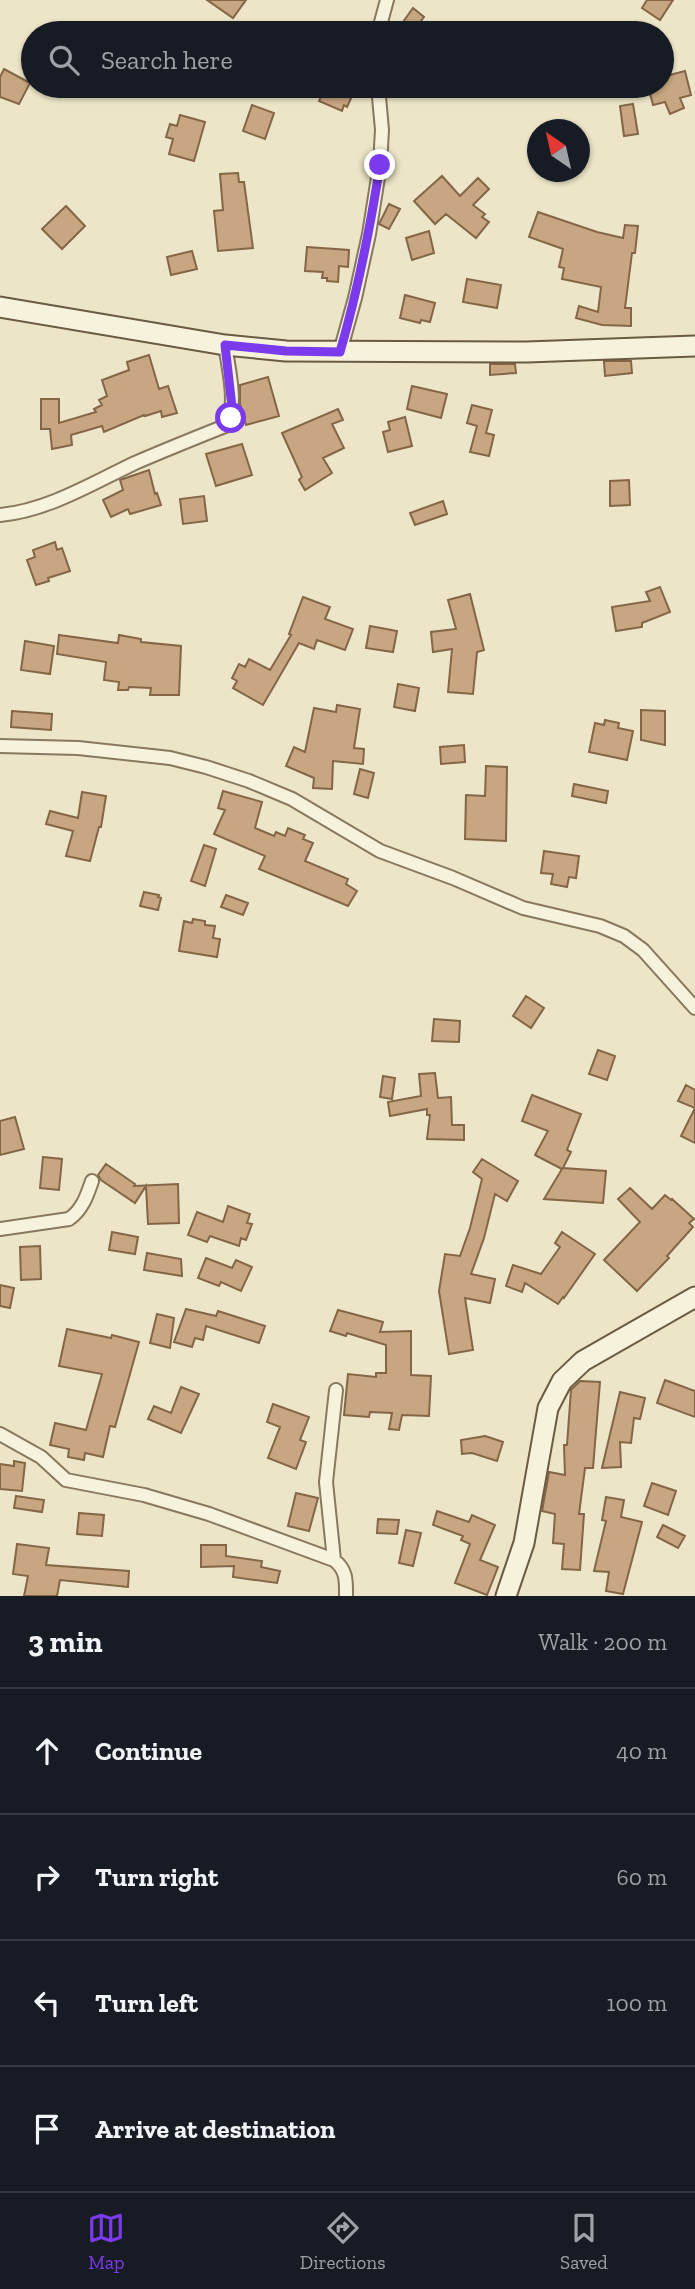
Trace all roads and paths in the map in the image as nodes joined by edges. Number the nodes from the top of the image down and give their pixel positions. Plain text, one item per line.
1 (387, 0) edge
2 (381, 21) edge
3 (379, 98) edge
4 (0, 307) edge
5 (225, 345) junction
6 (695, 346) edge
7 (340, 352) junction
8 (0, 514) edge
9 (0, 746) edge
10 (695, 1008) edge
11 (92, 1181) dead end
12 (0, 1229) edge
13 (695, 1297) edge
14 (336, 1390) dead end
15 (0, 1434) edge
16 (334, 1560) junction
17 (346, 1596) edge
18 (506, 1596) edge

1 - 2 street
3 - 7 street
4 - 5 main road
5 - 7 main road
5 - 8 street
6 - 7 main road
9 - 10 street
11 - 12 street
13 - 18 main road
14 - 16 street
15 - 16 street
16 - 17 street

